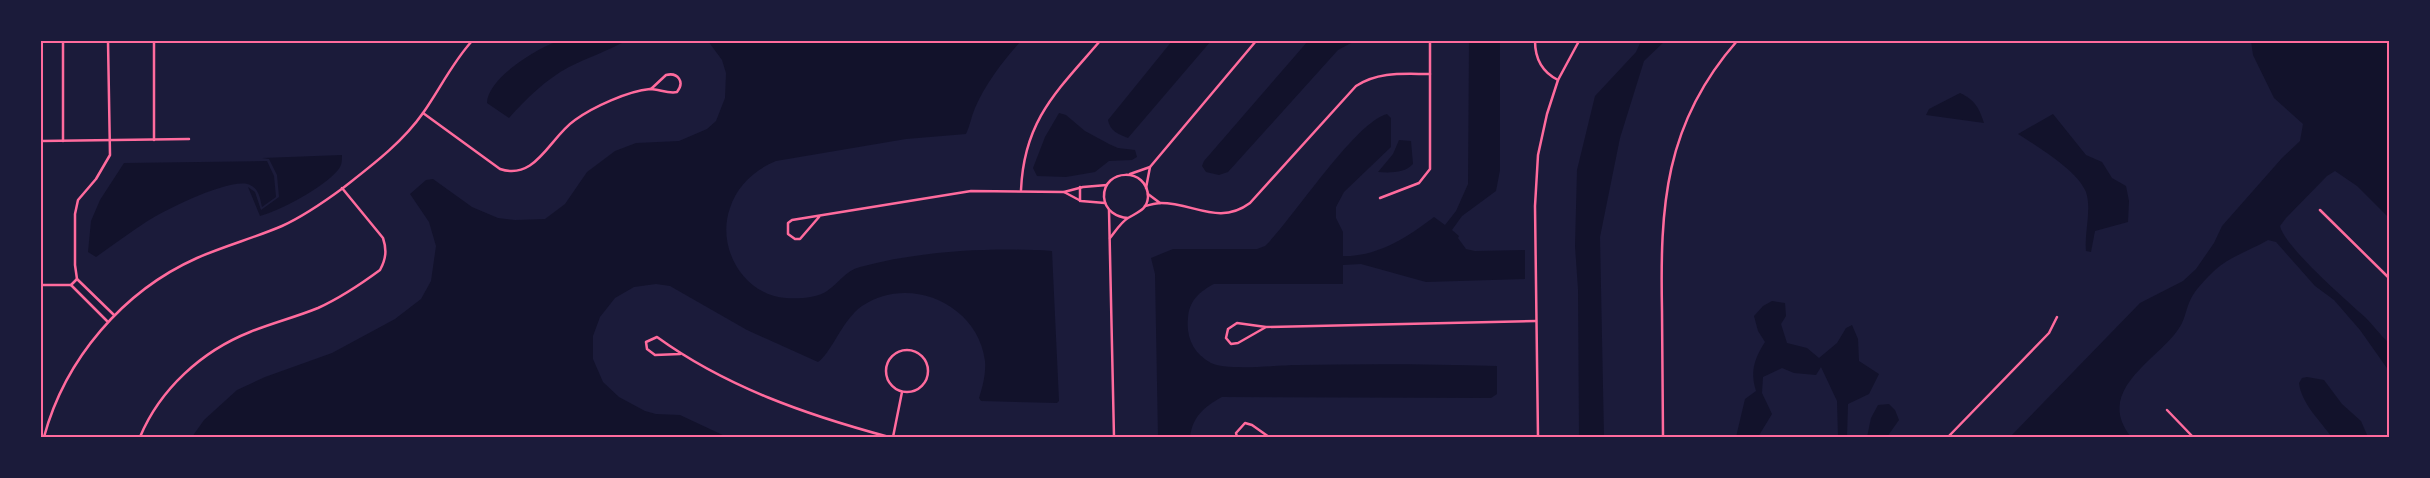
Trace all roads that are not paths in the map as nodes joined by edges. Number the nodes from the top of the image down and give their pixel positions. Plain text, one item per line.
1 (63, 41) edge
2 (108, 41) edge
3 (154, 41) edge
4 (472, 41) edge
5 (1100, 41) edge
6 (1256, 41) edge
7 (1430, 41) edge
8 (1535, 41) edge
9 (1579, 41) edge
10 (1738, 41) edge
11 (1430, 74) junction
12 (1558, 80) junction
13 (651, 89) junction
14 (423, 113) junction
15 (189, 139) dead end
16 (110, 140) junction
17 (154, 140) junction
18 (41, 141) edge
19 (63, 141) junction
20 (1150, 167) junction
21 (1129, 174) junction
22 (1107, 185) junction
23 (1080, 187) junction
24 (342, 188) junction
25 (1146, 188) junction
26 (1021, 190) junction
27 (1064, 192) junction
28 (1148, 194) junction
29 (1380, 198) dead end
30 (1080, 201) junction
31 (1105, 203) junction
32 (1160, 203) junction
33 (1145, 206) junction
34 (1109, 210) junction
35 (2320, 210) dead end
36 (819, 217) junction
37 (1128, 218) junction
38 (1109, 239) junction
39 (2389, 278) edge
40 (77, 279) junction
41 (41, 285) edge
42 (71, 285) junction
43 (114, 315) junction
44 (2057, 317) dead end
45 (107, 321) junction
46 (1536, 321) junction
47 (1266, 327) junction
48 (680, 354) junction
49 (902, 391) junction
50 (2167, 410) dead end
51 (44, 437) edge
52 (140, 437) edge
53 (889, 437) edge
54 (893, 437) edge
55 (1114, 437) edge
56 (1237, 437) edge
57 (1269, 437) edge
58 (1538, 437) edge
59 (1663, 437) edge
60 (1948, 437) edge
61 (2193, 437) edge

1 - 19 street
2 - 16 street
3 - 17 street
4 - 14 street
5 - 26 street
6 - 20 street
7 - 11 street
8 - 12 street
9 - 12 street
10 - 59 street
11 - 29 street
11 - 32 street
12 - 46 street
13 - 13 street
13 - 14 street
14 - 24 street
15 - 17 street
16 - 17 street
16 - 19 street
16 - 40 street
18 - 19 street
20 - 21 street
20 - 25 street
21 - 22 street
21 - 25 street
22 - 23 street
22 - 31 street
23 - 27 street
23 - 30 street
24 - 43 street
24 - 52 street
25 - 28 street
26 - 27 street
26 - 36 street
27 - 30 street
28 - 32 street
28 - 33 street
30 - 31 street
31 - 34 street
32 - 33 street
33 - 37 street
34 - 37 street
34 - 38 street
35 - 39 street
36 - 36 street
37 - 38 street
38 - 55 street
40 - 42 street
40 - 43 street
41 - 42 street
42 - 45 street
43 - 45 street
44 - 60 street
45 - 51 street
46 - 47 street
46 - 58 street
47 - 47 street
48 - 48 street
48 - 53 street
49 - 49 street
49 - 54 street
50 - 61 street
56 - 57 street

